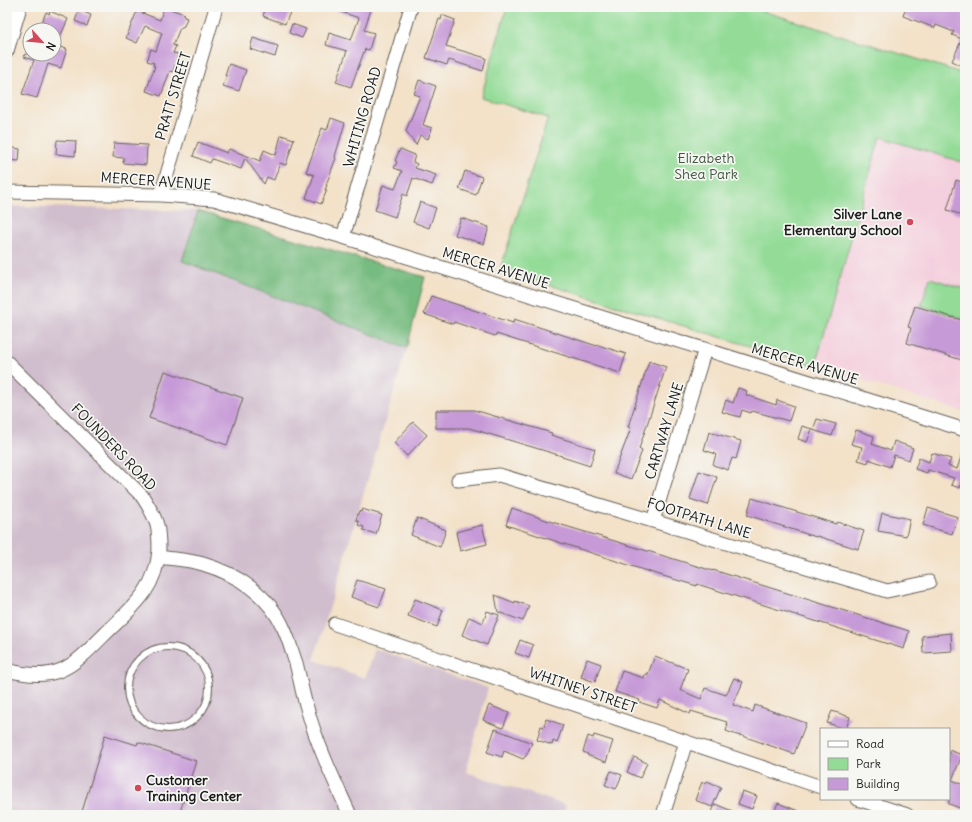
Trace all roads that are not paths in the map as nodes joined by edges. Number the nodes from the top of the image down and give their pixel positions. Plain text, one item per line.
1 (20, 7) edge
2 (216, 7) edge
3 (411, 7) edge
4 (7, 51) edge
5 (7, 192) edge
6 (161, 195) junction
7 (343, 237) junction
8 (705, 349) junction
9 (7, 362) edge
10 (965, 430) edge
11 (458, 480) dead end
12 (653, 521) junction
13 (158, 557) junction
14 (929, 582) dead end
15 (335, 624) dead end
16 (7, 670) edge
17 (175, 729) joint
18 (686, 742) junction
19 (820, 787) edge
20 (861, 800) edge
21 (350, 815) edge
22 (663, 815) edge
23 (906, 815) edge

1 - 4 street
2 - 6 street, PRATT STREET
3 - 7 street, WHITING ROAD
5 - 6 street, MERCER AVENUE
6 - 7 street, MERCER AVENUE
7 - 8 street, MERCER AVENUE
8 - 10 street, MERCER AVENUE
8 - 12 street, CARTWAY LANE
9 - 13 street, FOUNDERS ROAD
11 - 12 street, FOOTPATH LANE
12 - 14 street, FOOTPATH LANE
13 - 16 street, FOUNDERS ROAD
13 - 21 street
15 - 18 street, WHITNEY STREET
17 - 17 lane
18 - 19 street, WHITNEY STREET
18 - 22 street
20 - 23 street

